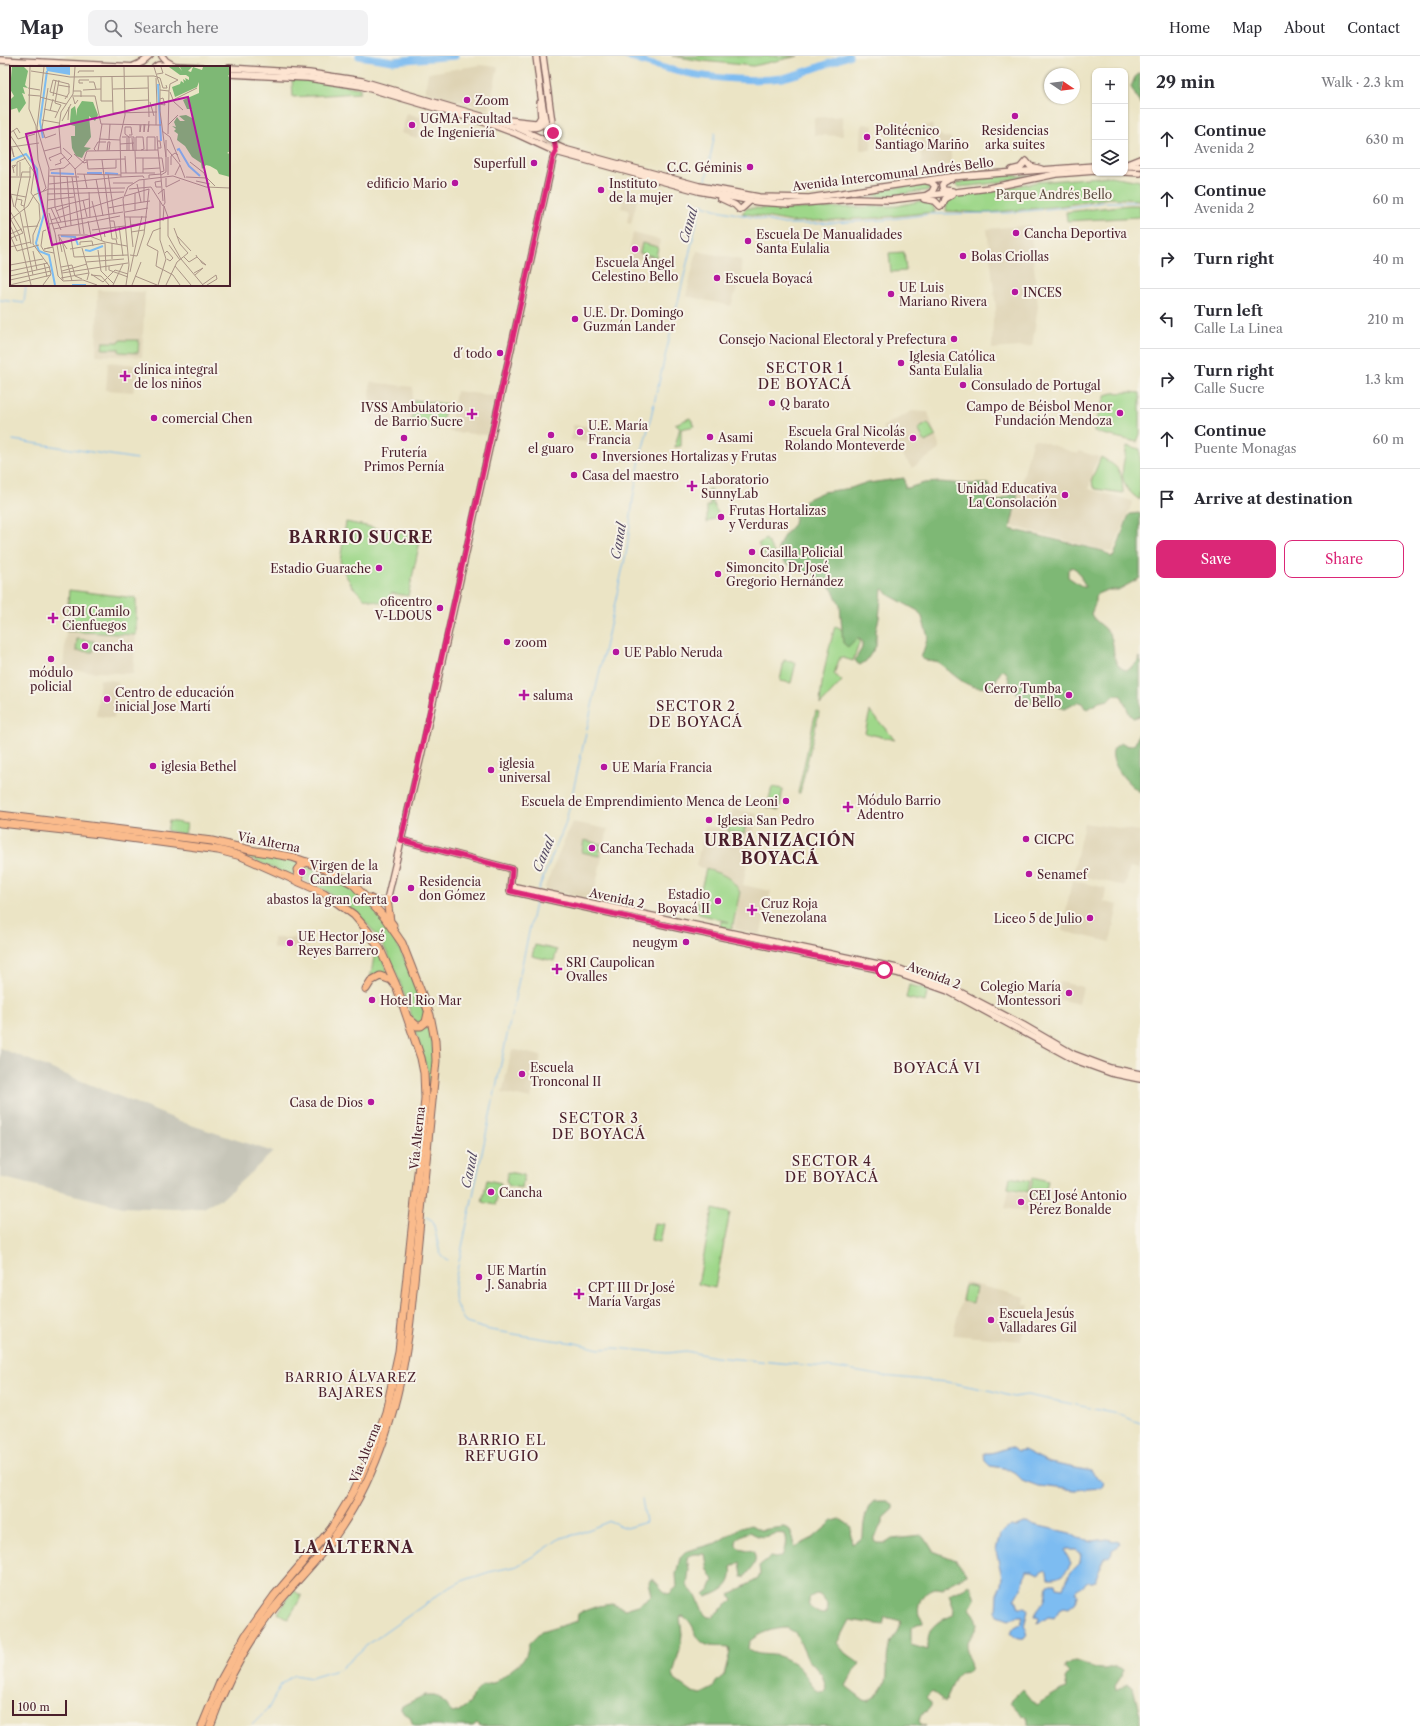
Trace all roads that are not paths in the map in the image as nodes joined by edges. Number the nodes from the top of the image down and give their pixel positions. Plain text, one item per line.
1 (150, 56) edge
2 (159, 56) edge
3 (162, 56) edge
4 (536, 56) edge
5 (543, 56) edge
6 (0, 60) edge
7 (117, 66) edge
8 (137, 66) edge
9 (157, 66) edge
10 (179, 66) joint
11 (230, 68) edge
12 (230, 74) edge
13 (541, 96) junction
14 (492, 119) junction
15 (545, 120) junction
16 (507, 125) junction
17 (549, 143) junction
18 (556, 146) junction
19 (553, 151) junction
20 (1140, 159) edge
21 (1128, 164) edge
22 (1128, 165) edge
23 (1092, 166) edge
24 (1140, 166) edge
25 (1048, 170) junction
26 (1092, 171) edge
27 (1009, 172) junction
28 (1128, 172) edge
29 (1140, 173) edge
30 (962, 176) junction
31 (925, 180) junction
32 (962, 191) junction
33 (713, 195) junction
34 (924, 196) junction
35 (916, 197) junction
36 (750, 201) junction
37 (0, 815) edge
38 (0, 823) edge
39 (401, 840) junction
40 (308, 862) junction
41 (300, 882) junction
42 (361, 893) junction
43 (542, 895) junction
44 (387, 900) junction
45 (396, 934) junction
46 (366, 989) dead end
47 (397, 989) junction
48 (427, 1009) junction
49 (406, 1016) junction
50 (1140, 1074) edge
51 (1140, 1079) edge
52 (202, 1726) edge
53 (210, 1726) edge

1 - 8 main road
2 - 9 main road
3 - 10 main road
4 - 13 main road
5 - 18 main road
6 - 7 main road
9 - 10 main road
11 - 14 main road
12 - 19 main road, Avenida Intercomunal Andrés Bello
13 - 14 main road
13 - 15 main road
14 - 16 main road, Avenida Intercomunal Andrés Bello
15 - 16 main road
15 - 17 main road
16 - 17 main road, Avenida Intercomunal Andrés Bello
17 - 18 main road, Avenida Intercomunal Andrés Bello
17 - 19 main road
18 - 19 main road
18 - 31 main road, Avenida Intercomunal Andrés Bello
19 - 33 main road, Avenida Intercomunal Andrés Bello
19 - 39 main road
20 - 21 main road
22 - 24 main road
23 - 25 main road, Avenida Intercomunal Andrés Bello
25 - 27 main road, Avenida Intercomunal Andrés Bello
25 - 27 main road
26 - 32 main road, Avenida Intercomunal Andrés Bello
27 - 30 main road, Avenida Intercomunal Andrés Bello
28 - 29 main road
30 - 31 main road, Avenida Intercomunal Andrés Bello
30 - 32 main road
31 - 34 main road
32 - 34 main road, Avenida Intercomunal Andrés Bello
32 - 35 main road
33 - 36 main road, Avenida Intercomunal Andrés Bello
33 - 36 main road
34 - 35 main road, Avenida Intercomunal Andrés Bello
35 - 36 main road, Avenida Intercomunal Andrés Bello
37 - 40 highway, Vía Alterna
38 - 41 highway, Vía Alterna
39 - 43 main road
39 - 44 main road
40 - 41 highway
40 - 42 highway, Vía Alterna
41 - 47 highway, Vía Alterna
42 - 44 highway
42 - 45 highway, Vía Alterna
43 - 50 main road, Avenida 2
43 - 51 main road, Avenida 2
44 - 45 highway
45 - 48 highway, Vía Alterna
46 - 47 highway
47 - 49 highway, Vía Alterna
48 - 49 highway
48 - 53 highway, Vía Alterna
49 - 52 highway, Vía Alterna

